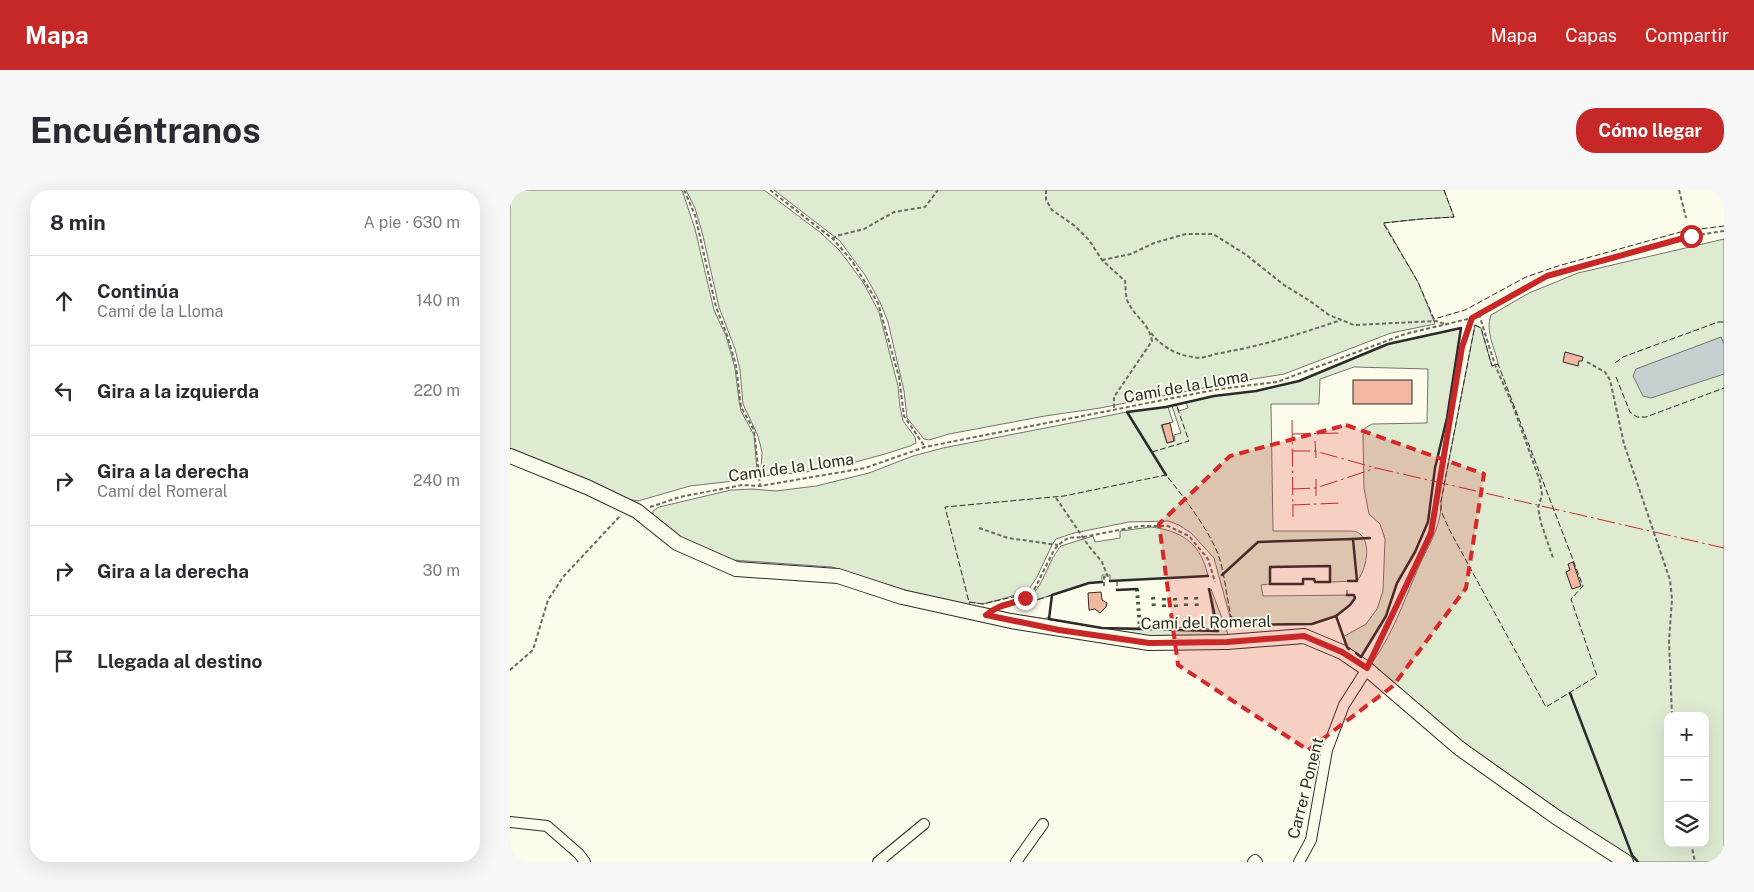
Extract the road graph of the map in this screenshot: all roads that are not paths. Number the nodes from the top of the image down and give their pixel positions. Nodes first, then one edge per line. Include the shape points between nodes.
1 (510, 456) edge
2 (1367, 668) junction
3 (510, 822) edge
4 (924, 824) dead end
5 (1043, 824) dead end
6 (585, 862) edge
7 (878, 862) edge
8 (1016, 862) edge
9 (1253, 862) edge
10 (1257, 862) edge
11 (1299, 862) edge
12 (1626, 862) edge

1 - 2 street, Camí del Romeral via 637,511 677,543 736,569 838,576 902,597 1059,630 1149,643 1227,642 1304,636 1342,652
2 - 11 street, Carrer Ponent via 1344,705 1327,750 1311,840
2 - 12 street, Camí del Romeral via 1459,748
3 - 6 street via 547,826
4 - 7 street
5 - 8 street
9 - 10 street

